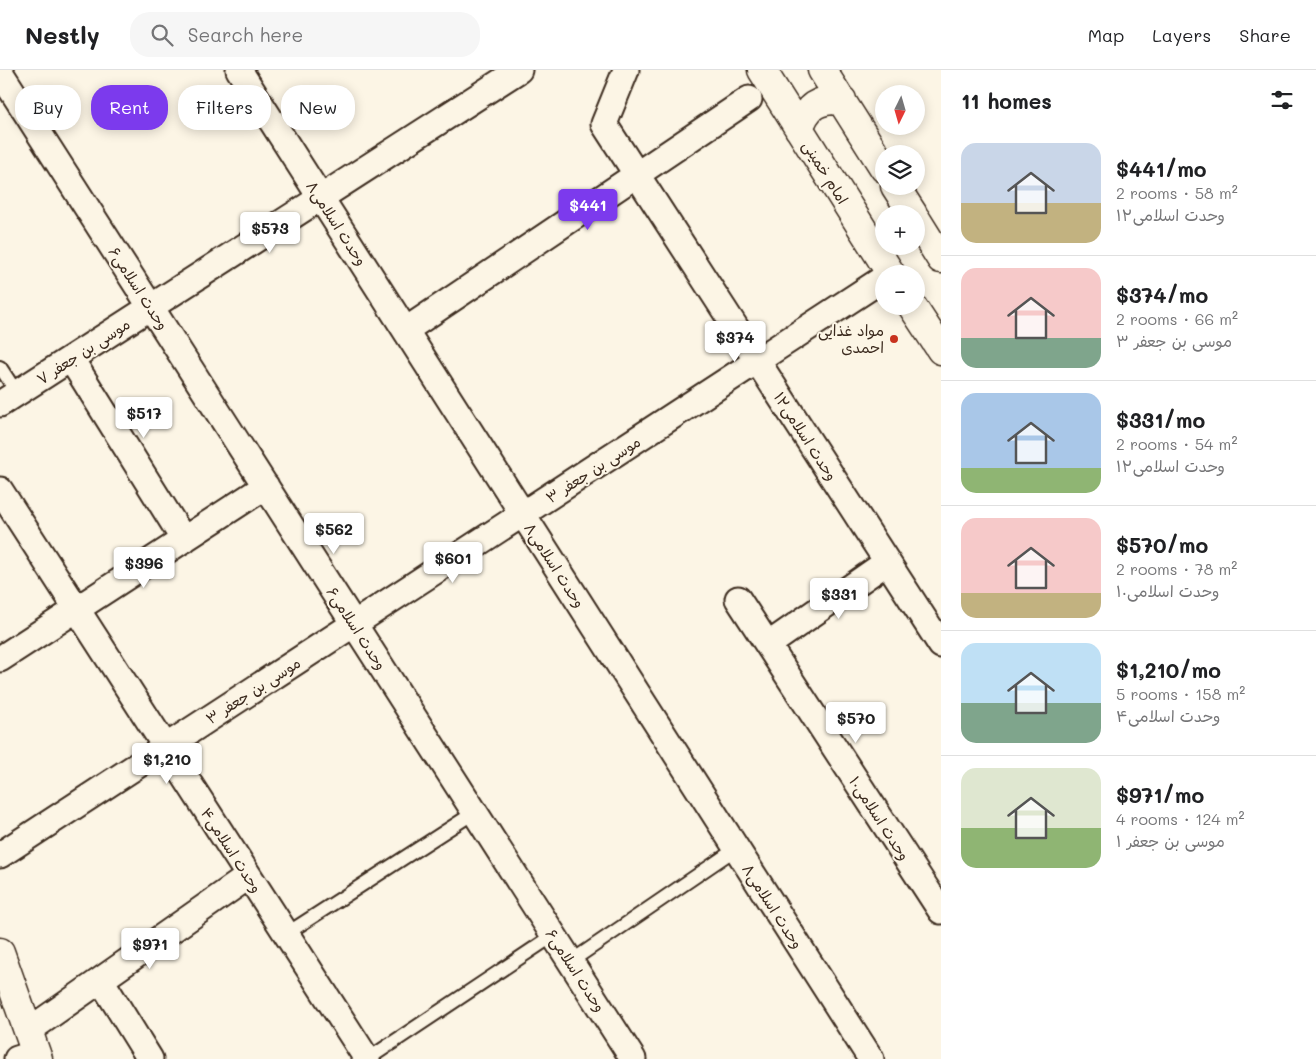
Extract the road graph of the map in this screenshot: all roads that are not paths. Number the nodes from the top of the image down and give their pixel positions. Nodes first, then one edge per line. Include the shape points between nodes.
1 (238, 70) edge
2 (518, 70) edge
3 (626, 70) edge
4 (762, 70) edge
5 (822, 70) edge
6 (0, 72) edge
7 (749, 99) dead end
8 (842, 100) junction
9 (799, 129) junction
10 (875, 153) edge
11 (637, 175) junction
12 (321, 198) junction
13 (925, 233) edge
14 (941, 259) edge
15 (885, 265) edge
16 (875, 284) edge
17 (151, 308) junction
18 (918, 315) edge
19 (406, 330) junction
20 (941, 350) edge
21 (70, 359) junction
22 (758, 361) junction
23 (0, 367) edge
24 (9, 399) edge
25 (266, 486) junction
26 (0, 490) edge
27 (523, 514) junction
28 (184, 540) junction
29 (887, 562) junction
30 (738, 598) dead end
31 (77, 609) junction
32 (355, 624) junction
33 (768, 645) junction
34 (941, 645) edge
35 (0, 659) edge
36 (165, 746) junction
37 (475, 812) junction
38 (736, 848) junction
39 (0, 855) edge
40 (249, 876) junction
41 (941, 911) edge
42 (286, 934) junction
43 (554, 936) junction
44 (0, 952) edge
45 (570, 962) junction
46 (101, 980) junction
47 (30, 1050) edge
48 (150, 1059) edge
49 (368, 1059) edge
50 (632, 1059) edge
51 (872, 1059) edge

1 - 12 street, وحدت اسلامی۸
2 - 12 street, موسی بن جعفر ۷
3 - 11 street, وحدت اسلامی۱۲ via 604,124
4 - 9 main road, امام خمینی
5 - 8 main road
6 - 17 street, وحدت اسلامی۶
7 - 11 street
8 - 9 main road via 827,100 814,105 804,116
8 - 10 main road
9 - 15 main road, امام خمینی
11 - 19 street
11 - 22 street, وحدت اسلامی۱۲
12 - 17 street, موسی بن جعفر ۷
12 - 19 street, وحدت اسلامی۸
13 - 14 main road
16 - 22 street, موسی بن جعفر ۳
17 - 21 street, موسی بن جعفر ۷
17 - 25 street, وحدت اسلامی۶
18 - 20 main road
19 - 27 street, وحدت اسلامی۸
21 - 24 street, موسی بن جعفر ۷
21 - 28 street
22 - 27 street, موسی بن جعفر ۳
22 - 29 street, وحدت اسلامی۱۲
23 - 24 lane
25 - 28 street
25 - 32 street, وحدت اسلامی۶
26 - 31 street, وحدت اسلامی۴
27 - 32 street, موسی بن جعفر ۳
27 - 38 street, وحدت اسلامی۸
28 - 31 street
29 - 33 street
29 - 34 street, وحدت اسلامی۱۲
30 - 33 street, وحدت اسلامی۱۰
31 - 35 street
31 - 36 street, وحدت اسلامی۴
32 - 36 street, موسی بن جعفر ۳
32 - 37 street, وحدت اسلامی۶
33 - 41 street, وحدت اسلامی۱۰
36 - 39 street, موسی بن جعفر ۳
36 - 40 street, وحدت اسلامی۴
37 - 42 lane
37 - 43 street, وحدت اسلامی۶
38 - 45 lane
38 - 51 street, وحدت اسلامی۸
40 - 42 street, وحدت اسلامی۴
40 - 46 street
42 - 49 street, وحدت اسلامی۴
43 - 45 street, وحدت اسلامی۶
43 - 49 lane
44 - 47 main road
45 - 50 street, وحدت اسلامی۶
46 - 47 street
46 - 48 street

